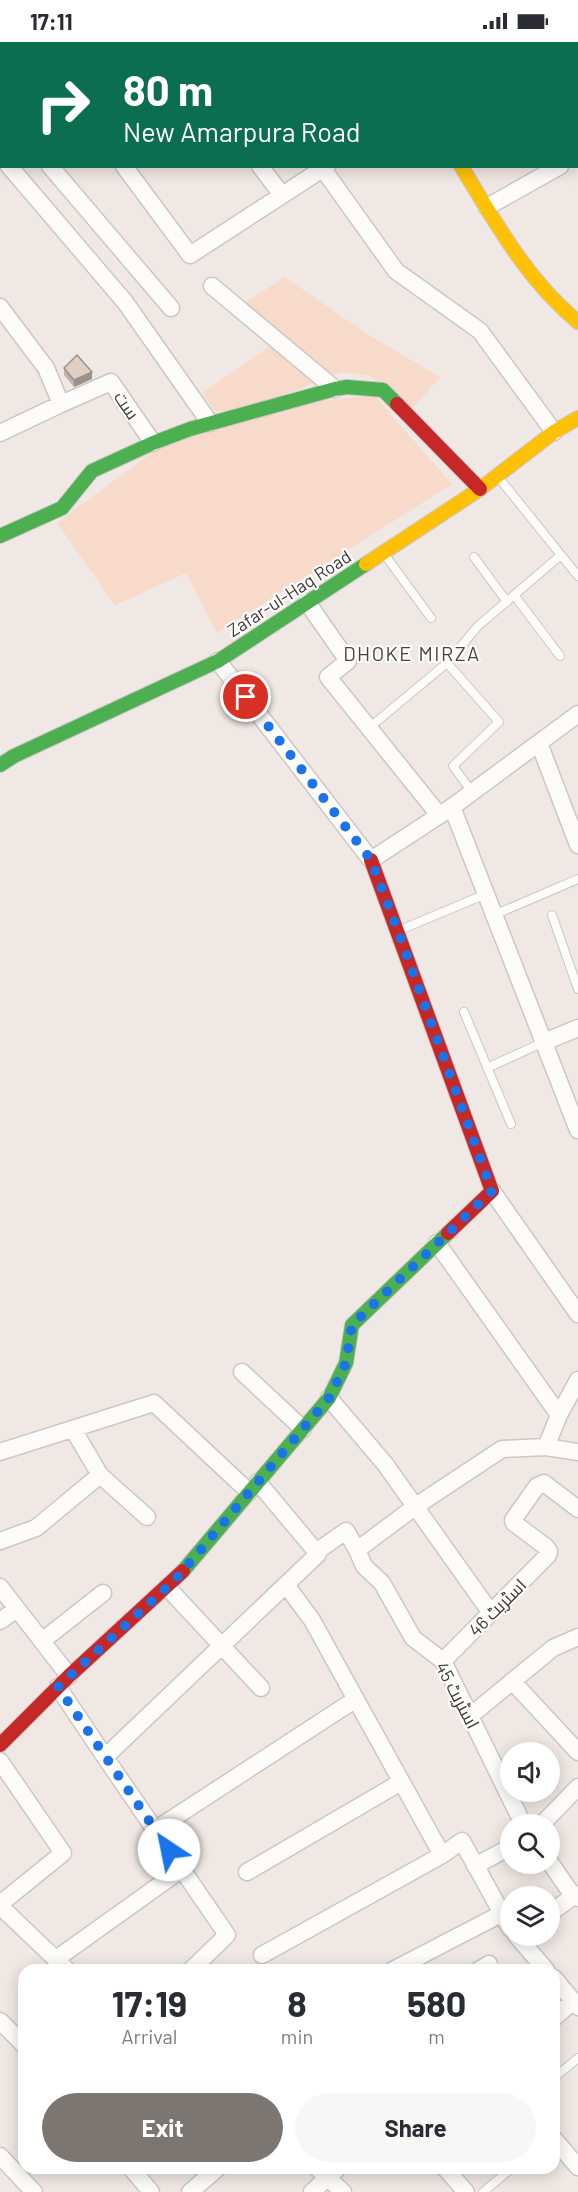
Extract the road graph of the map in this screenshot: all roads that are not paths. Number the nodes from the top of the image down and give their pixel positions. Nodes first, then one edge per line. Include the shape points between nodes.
1 (11, 168) edge
2 (52, 168) edge
3 (125, 168) edge
4 (262, 168) edge
5 (325, 168) edge
6 (462, 168) edge
7 (556, 168) edge
8 (282, 195) junction
9 (487, 207) junction
10 (212, 286) dead end
11 (0, 307) edge
12 (171, 308) dead end
13 (578, 322) edge
14 (335, 389) junction
15 (61, 404) junction
16 (210, 423) junction
17 (575, 426) edge
18 (554, 432) junction
19 (0, 434) edge
20 (153, 443) junction
21 (497, 476) junction
22 (480, 489) junction
23 (0, 536) edge
24 (383, 553) junction
25 (561, 555) junction
26 (474, 557) dead end
27 (578, 576) edge
28 (514, 595) junction
29 (307, 602) junction
30 (507, 602) junction
31 (431, 618) dead end
32 (560, 656) dead end
33 (218, 661) junction
34 (447, 663) junction
35 (578, 714) edge
36 (369, 728) junction
37 (539, 743) junction
38 (0, 765) edge
39 (472, 792) junction
40 (445, 811) junction
41 (578, 845) edge
42 (371, 860) junction
43 (578, 879) edge
44 (486, 894) junction
45 (494, 915) junction
46 (552, 915) dead end
47 (398, 931) junction
48 (578, 989) edge
49 (464, 1012) dead end
50 (578, 1028) edge
51 (544, 1042) junction
52 (487, 1068) junction
53 (511, 1124) dead end
54 (578, 1130) edge
55 (492, 1191) junction
56 (437, 1243) junction
57 (578, 1314) edge
58 (242, 1372) dead end
59 (578, 1380) edge
60 (329, 1398) junction
61 (559, 1415) junction
62 (73, 1429) junction
63 (303, 1429) junction
64 (546, 1447) junction
65 (0, 1452) edge
66 (578, 1452) edge
67 (100, 1474) junction
68 (254, 1487) junction
69 (416, 1506) junction
70 (578, 1509) edge
71 (147, 1516) dead end
72 (0, 1540) edge
73 (357, 1550) junction
74 (316, 1552) junction
75 (286, 1585) junction
76 (0, 1587) edge
77 (167, 1587) junction
78 (103, 1593) dead end
79 (17, 1608) junction
80 (491, 1614) junction
81 (0, 1621) edge
82 (578, 1637) edge
83 (42, 1641) junction
84 (222, 1647) junction
85 (443, 1661) junction
86 (512, 1681) junction
87 (64, 1682) junction
88 (261, 1688) dead end
89 (356, 1699) junction
90 (470, 1716) junction
91 (0, 1745) edge
92 (578, 1752) edge
93 (105, 1757) junction
94 (0, 1761) edge
95 (401, 1782) junction
96 (578, 1787) edge
97 (518, 1814) edge
98 (552, 1814) edge
99 (155, 1830) junction
100 (500, 1852) edge
101 (442, 1855) junction
102 (475, 1866) junction
103 (183, 1869) junction
104 (247, 1872) dead end
105 (559, 1874) edge
106 (577, 1896) edge
107 (0, 1905) edge
108 (560, 1907) edge
109 (500, 1908) edge
110 (500, 1934) edge
111 (526, 1946) edge
112 (262, 1955) dead end
113 (61, 1964) edge
114 (197, 1964) edge
115 (411, 1964) edge
116 (541, 1964) edge
117 (560, 1985) edge
118 (576, 2004) edge
119 (560, 2014) edge
120 (0, 2021) edge
121 (18, 2039) edge
122 (578, 2058) edge
123 (560, 2073) edge
124 (560, 2146) edge
125 (0, 2156) edge
126 (578, 2167) edge
127 (136, 2174) edge
128 (211, 2174) edge
129 (326, 2174) edge
130 (330, 2174) edge
131 (450, 2174) edge
132 (505, 2174) edge
133 (34, 2192) edge
134 (151, 2192) edge
135 (190, 2192) edge
136 (312, 2192) edge
137 (343, 2192) edge
138 (466, 2192) edge
139 (483, 2192) edge

1 - 16 street via 125,302
2 - 12 street
3 - 8 street via 190,255
4 - 8 street
5 - 8 street
5 - 18 street via 396,271 480,331
6 - 9 street
7 - 9 street
9 - 13 street via 519,260 560,309
10 - 14 street
11 - 15 street via 46,368
14 - 16 street
14 - 22 street via 383,390
15 - 19 street, ست
15 - 20 street, ست via 111,382
16 - 20 street
17 - 18 street, Zafar-ul-Haq Road
18 - 21 street, Zafar-ul-Haq Road
20 - 23 street via 92,471 62,508
21 - 22 street, Zafar-ul-Haq Road
21 - 25 lane
22 - 24 street, Zafar-ul-Haq Road
24 - 29 street, Zafar-ul-Haq Road
24 - 31 lane
25 - 27 lane
25 - 28 lane
26 - 30 lane
28 - 30 lane
28 - 32 lane
29 - 33 street, Zafar-ul-Haq Road
29 - 36 street via 348,661 328,677
30 - 34 lane via 478,626
33 - 38 street, Zafar-ul-Haq Road
33 - 42 street
34 - 36 lane
34 - 39 lane via 499,722 453,766
35 - 37 street
36 - 40 street
37 - 39 street
37 - 41 street
39 - 40 street
40 - 42 street
40 - 44 street
42 - 47 street
43 - 45 lane
44 - 45 street
44 - 47 lane
45 - 51 street
46 - 48 lane
47 - 55 street
49 - 52 lane
50 - 51 street
51 - 52 lane
51 - 54 street
52 - 53 lane
55 - 56 street
55 - 57 street
56 - 60 street via 352,1325 346,1363
56 - 61 street
58 - 63 street
59 - 61 street
60 - 63 street
60 - 69 street
61 - 64 street
62 - 65 street
62 - 67 street
62 - 68 street via 154,1403
63 - 68 street
64 - 66 street
64 - 69 street via 502,1449
67 - 71 street
67 - 72 street via 36,1528
68 - 74 street
68 - 77 street
69 - 73 street
69 - 80 street
70 - 80 street, اسٹریٹ 46 via 540,1483 514,1517 514,1523 549,1551 548,1555
73 - 74 street, اسٹریٹ 45 via 346,1531
73 - 85 street, اسٹریٹ 45 via 364,1566 382,1583 413,1638
74 - 75 street
75 - 84 street
75 - 89 street via 312,1620
76 - 79 street
77 - 84 street
77 - 87 street
78 - 83 street
79 - 81 street
79 - 83 street
80 - 85 street, اسٹریٹ 46
82 - 86 street via 554,1648
83 - 87 street
84 - 88 street
84 - 93 street
85 - 90 street, اسٹریٹ 45
86 - 90 street
86 - 92 street
87 - 91 street
87 - 93 street
89 - 95 street
89 - 99 street
90 - 97 street, اسٹریٹ 45
93 - 99 street
94 - 107 street via 63,1853
95 - 101 street
95 - 104 street
96 - 98 street
99 - 103 street
100 - 102 street
101 - 102 street via 462,1841
101 - 112 street
102 - 109 street
103 - 113 street
103 - 114 street via 227,1935
105 - 106 street
106 - 108 street
107 - 113 street
110 - 115 street
111 - 116 street
117 - 118 street
118 - 119 street
120 - 121 street
122 - 123 lane
124 - 126 street
125 - 133 street
127 - 134 street
128 - 135 street
129 - 136 street
130 - 137 street
131 - 138 street
132 - 139 lane

